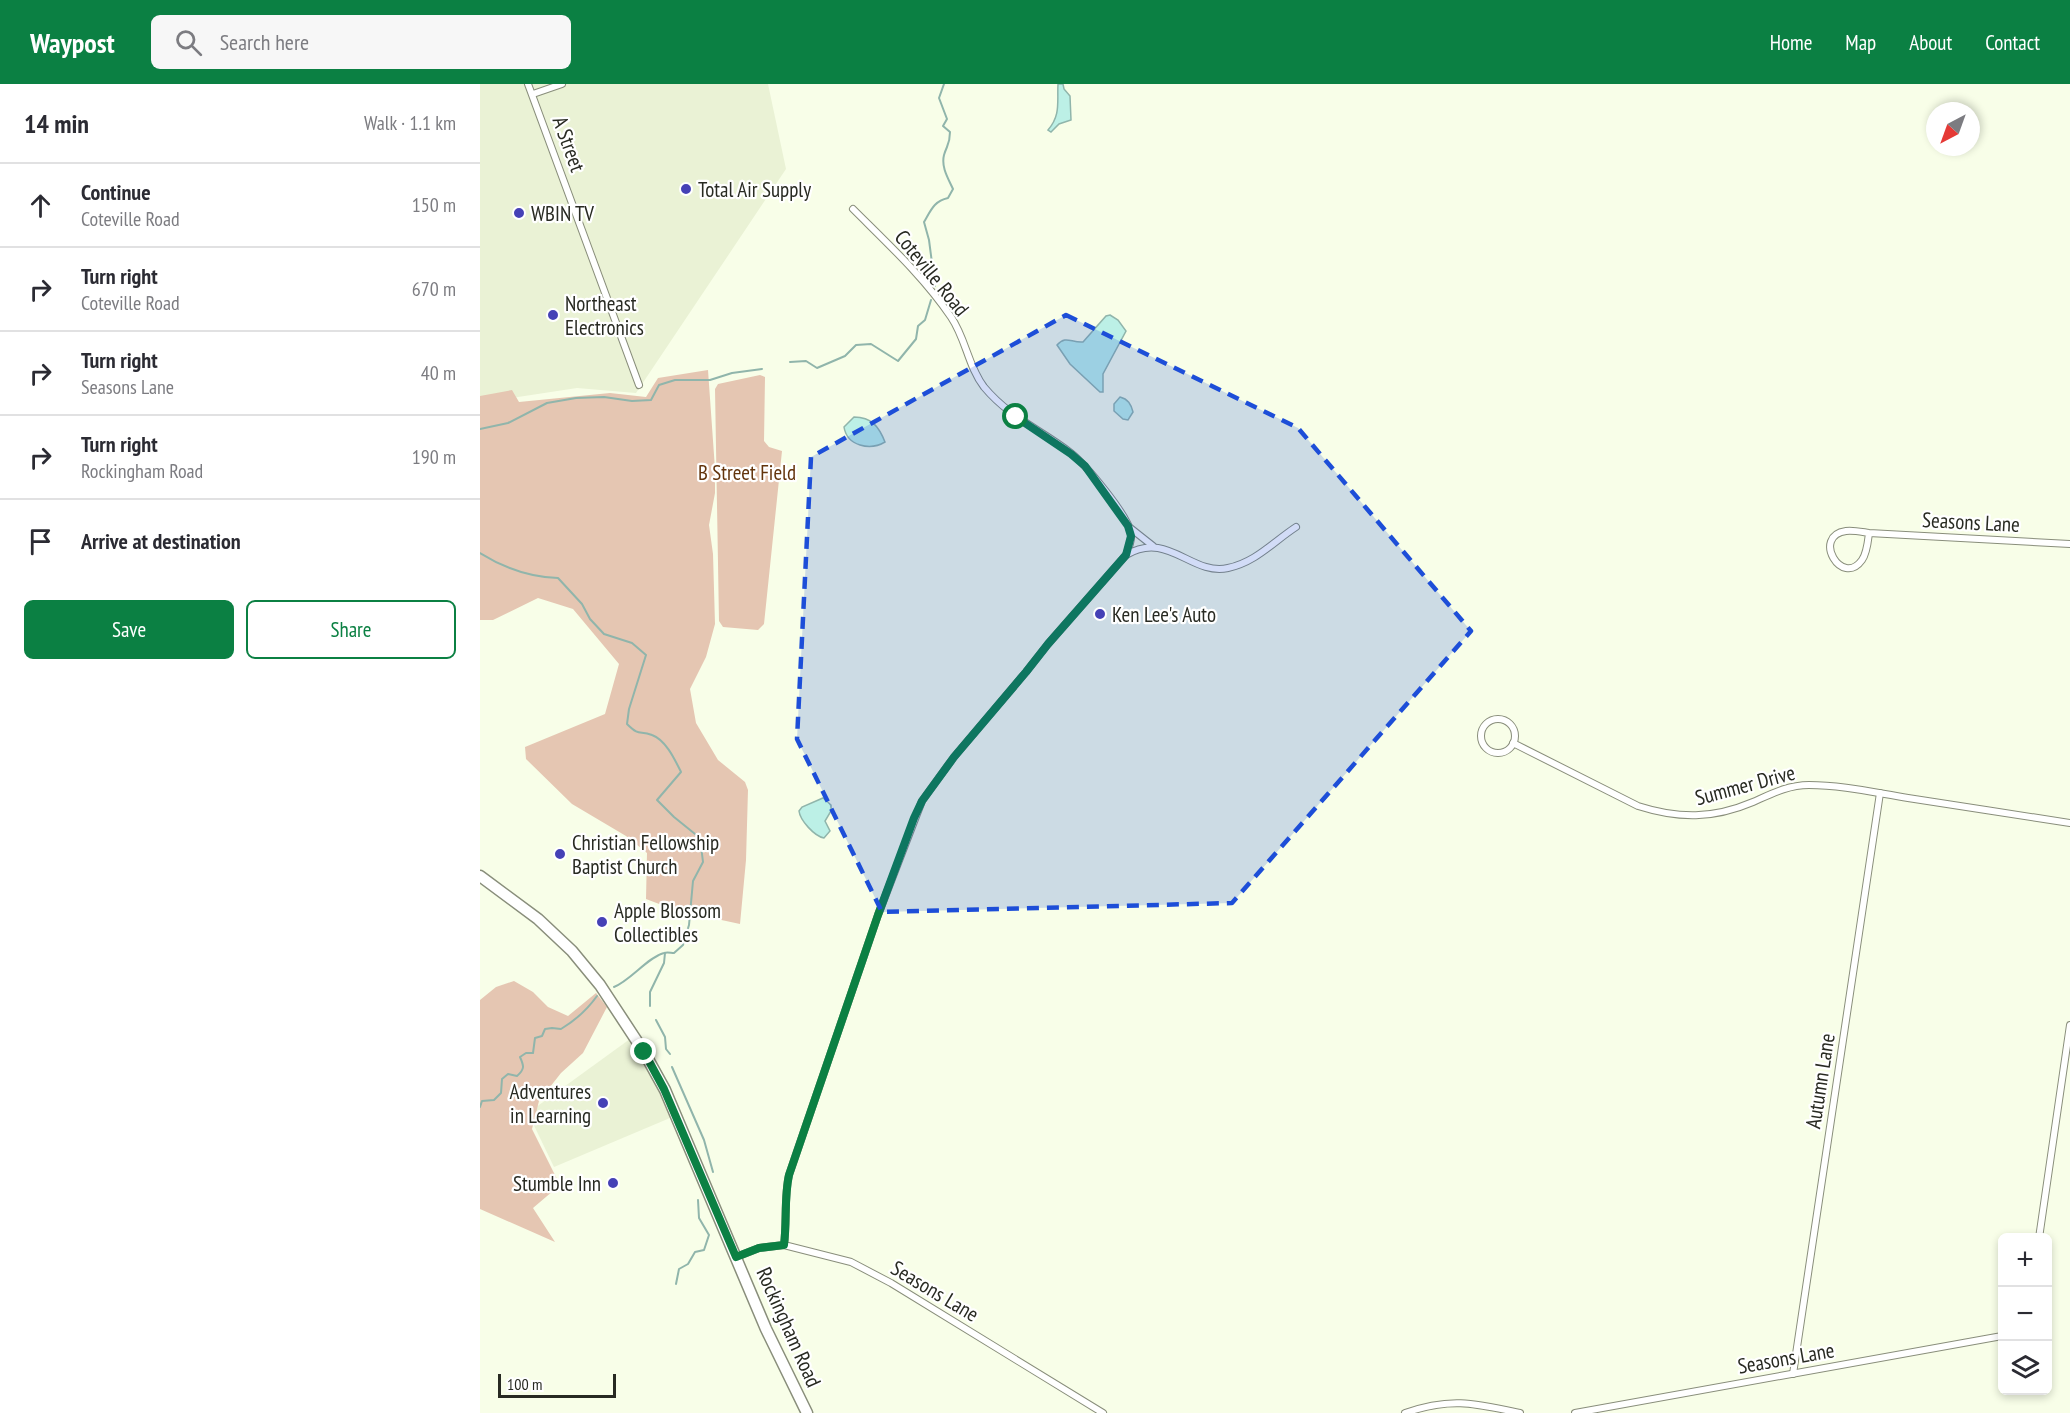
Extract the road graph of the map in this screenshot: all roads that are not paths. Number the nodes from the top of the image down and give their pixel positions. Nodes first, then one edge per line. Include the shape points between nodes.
1 (528, 84) edge
2 (562, 84) edge
3 (533, 93) junction
4 (853, 209) dead end
5 (639, 385) dead end
6 (1128, 526) junction
7 (1296, 527) dead end
8 (1869, 533) junction
9 (2070, 544) edge
10 (1153, 546) junction
11 (1126, 555) junction
12 (1514, 744) junction
13 (1880, 793) junction
14 (2070, 823) edge
15 (480, 876) edge
16 (2070, 1025) edge
17 (2040, 1233) edge
18 (784, 1245) junction
19 (736, 1257) junction
20 (1998, 1337) edge
21 (1793, 1374) junction
22 (807, 1413) edge
23 (1103, 1413) edge
24 (1405, 1413) edge
25 (1520, 1413) edge
26 (1576, 1413) edge

1 - 3 street, A Street
2 - 3 street
3 - 5 street, A Street
4 - 6 street, Coteville Road via 942,304 984,386 1009,413 1085,466
6 - 10 street, Coteville Road
6 - 11 street via 1131,536
7 - 10 street, Coteville Road via 1248,562 1226,569 1208,568
8 - 8 street, Seasons Lane via 1865,555 1858,564 1843,567 1834,560 1830,550 1836,536 1846,531
8 - 9 street, Seasons Lane
10 - 11 street
11 - 18 street via 969,739 922,801 878,915 789,1175
12 - 12 street via 1514,731 1506,721 1493,720 1482,728 1481,741 1490,752 1503,753
12 - 13 street, Summer Drive via 1621,799 1655,812 1683,816 1719,813 1806,785
13 - 14 street, Summer Drive
13 - 21 street, Autumn Lane
15 - 19 main road, Rockingham Road via 554,932 600,985 664,1089
16 - 17 street
18 - 19 street, Seasons Lane via 759,1248
18 - 23 street, Seasons Lane via 833,1256 867,1269
19 - 22 main road, Rockingham Road
20 - 21 street, Seasons Lane
21 - 26 street, Seasons Lane
24 - 25 street via 1439,1403 1464,1402

